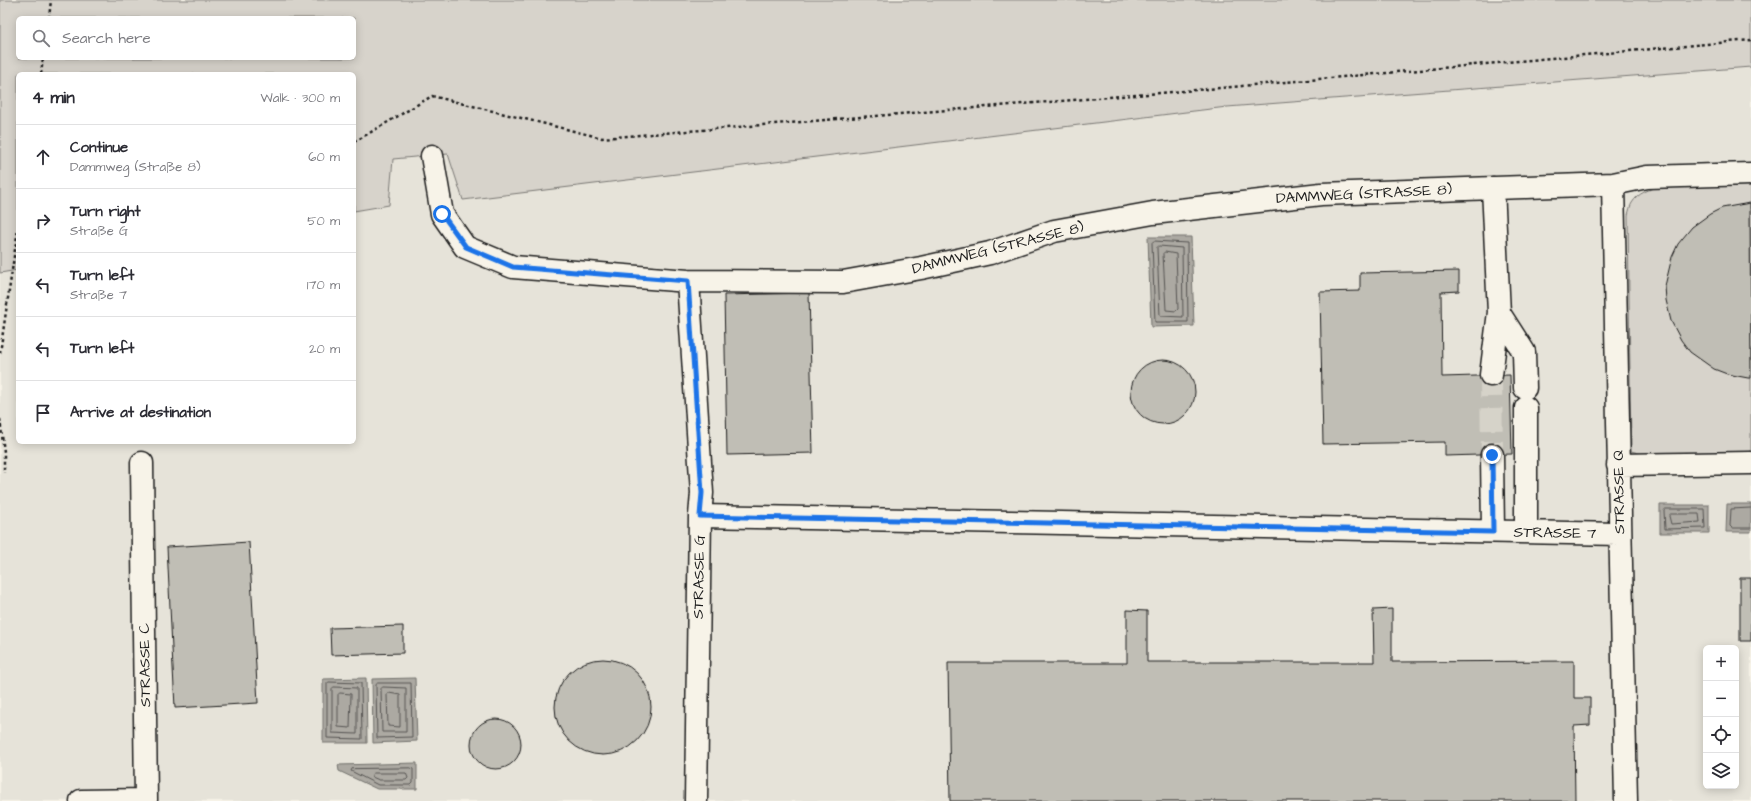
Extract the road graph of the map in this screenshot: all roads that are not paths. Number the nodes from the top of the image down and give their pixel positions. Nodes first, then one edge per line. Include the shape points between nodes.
1 (432, 156) dead end
2 (1751, 174) edge
3 (1613, 184) junction
4 (1493, 188) junction
5 (688, 281) junction
6 (1499, 312) junction
7 (1492, 375) tunnel mouth
8 (1492, 455) tunnel mouth
9 (142, 463) dead end
10 (1751, 463) edge
11 (1618, 465) junction
12 (700, 516) junction
13 (1493, 532) junction
14 (1526, 532) junction
15 (1619, 534) junction
16 (81, 801) edge
17 (696, 801) edge
18 (1626, 801) edge

1 - 5 street, DAMMWEG (STRASSE 8) via 442,214 466,247 513,267
2 - 3 street, DAMMWEG (STRASSE 8) via 1647,177
3 - 4 street, DAMMWEG (STRASSE 8)
3 - 11 street, STRASSE Q
4 - 5 street, DAMMWEG (STRASSE 8) via 1321,194 1154,213 1054,231 990,253 843,282
4 - 6 street
5 - 12 street, STRASSE G via 702,493
6 - 7 street
6 - 14 street via 1524,352
8 - 13 street
9 - 16 street, STRASSE C via 146,800
10 - 11 street
11 - 15 street, STRASSE Q
12 - 13 street, STRASSE 7
12 - 17 street, STRASSE G
13 - 14 street, STRASSE 7
14 - 15 street, STRASSE 7
15 - 18 street, STRASSE Q

